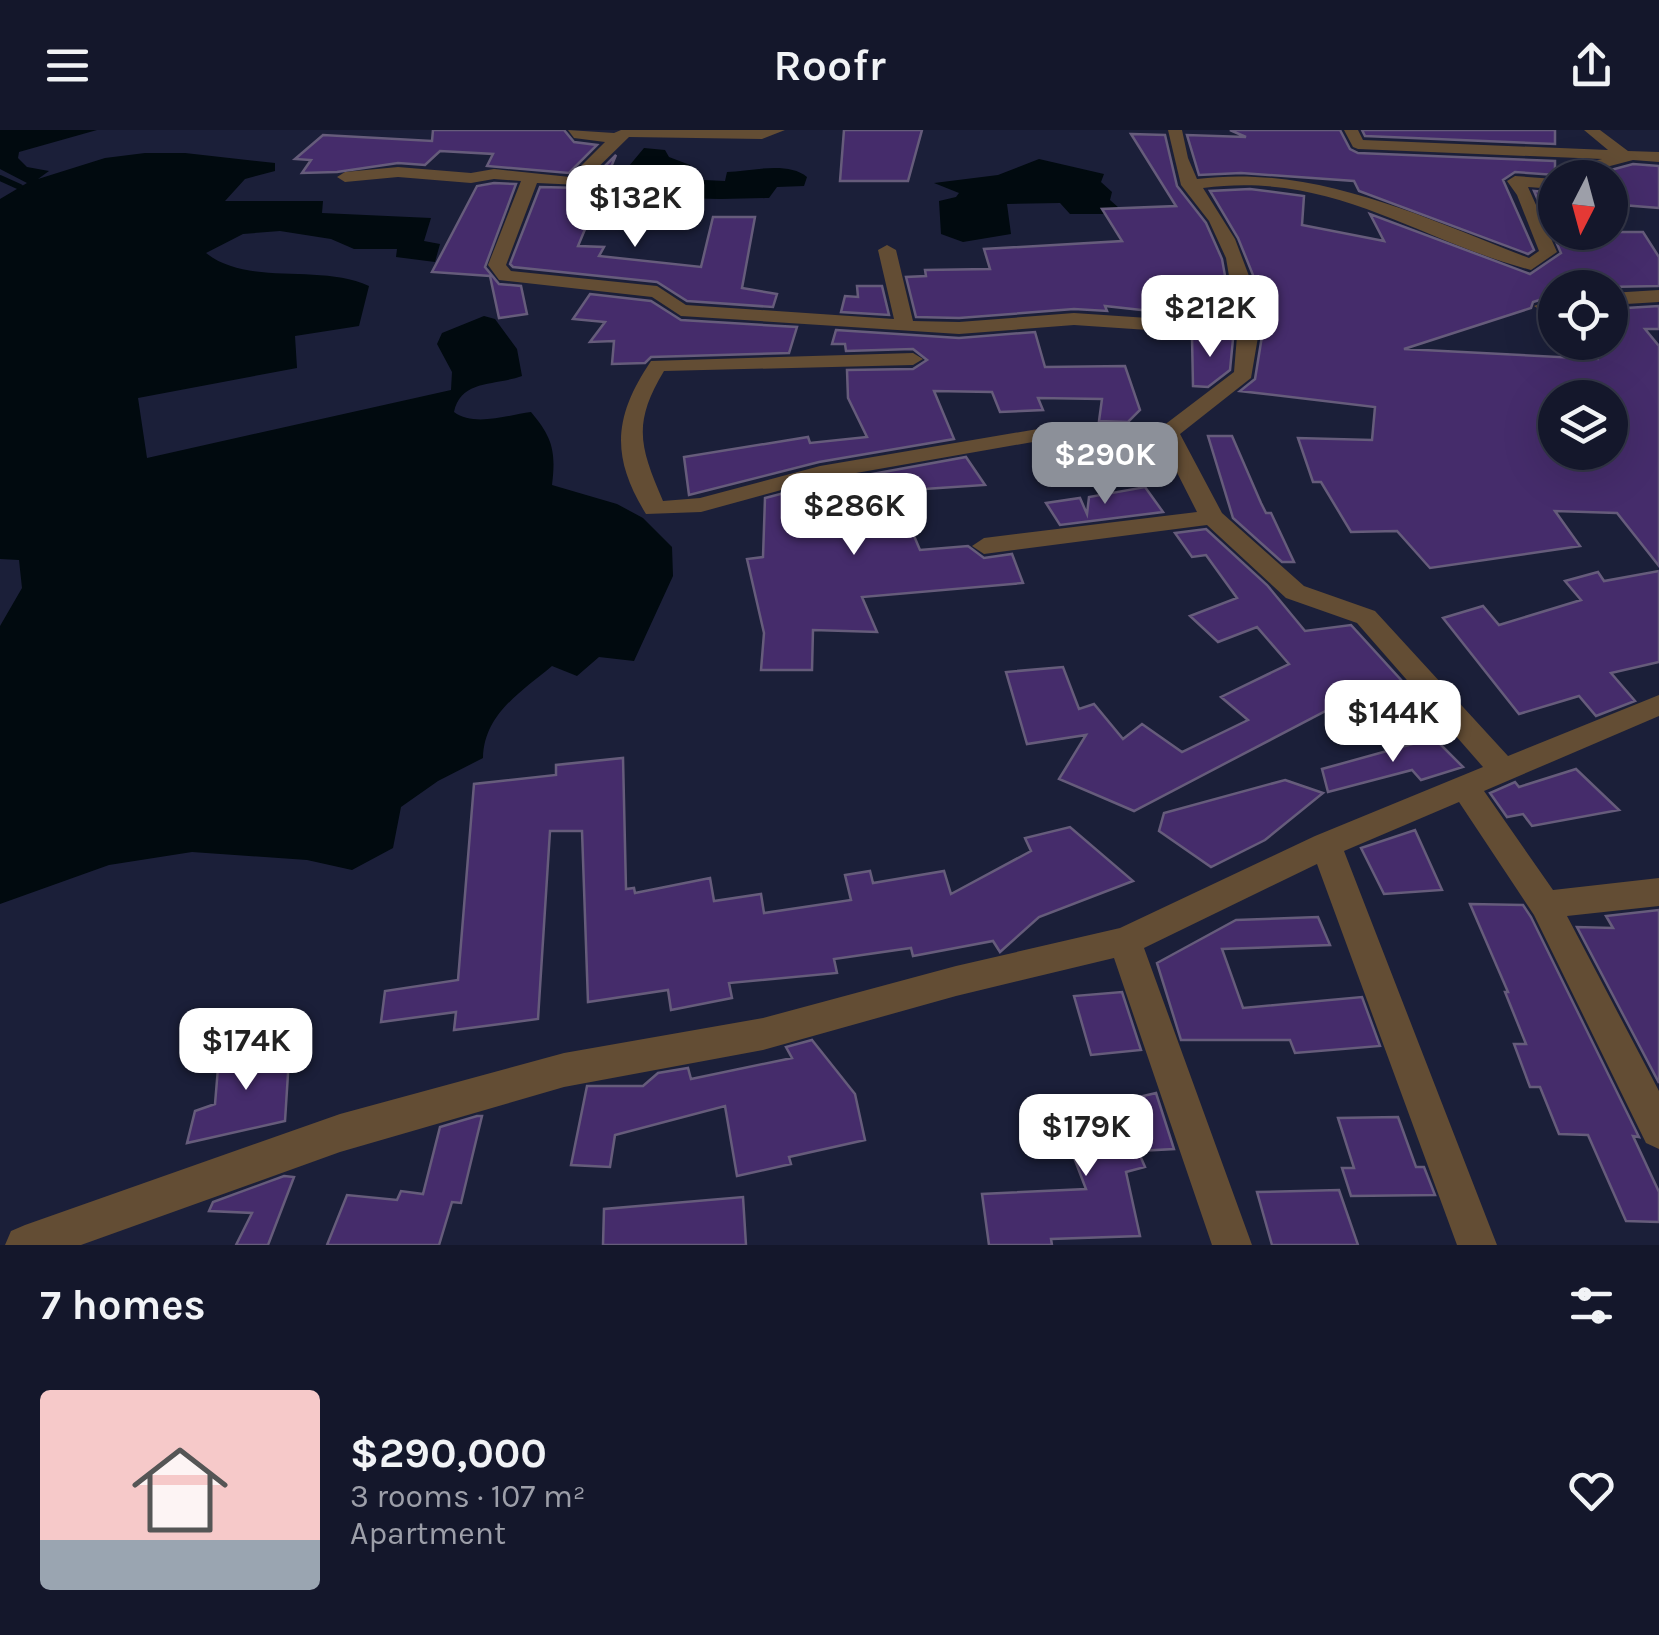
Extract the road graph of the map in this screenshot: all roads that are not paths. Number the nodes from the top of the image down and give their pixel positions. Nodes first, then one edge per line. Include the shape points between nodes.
1 (575, 130) edge
2 (778, 130) edge
3 (1174, 130) edge
4 (1350, 130) edge
5 (1590, 130) edge
6 (617, 138) junction
7 (1659, 157) edge
8 (1627, 158) junction
9 (1618, 160) edge
10 (345, 177) dead end
11 (532, 177) junction
12 (1538, 183) edge
13 (1190, 185) junction
14 (1538, 227) edge
15 (888, 250) dead end
16 (1547, 250) edge
17 (1659, 296) edge
18 (1628, 297) edge
19 (904, 326) junction
20 (1249, 331) junction
21 (913, 360) dead end
22 (1168, 433) junction
23 (1212, 517) junction
24 (984, 546) dead end
25 (1659, 705) edge
26 (1505, 772) junction
27 (1464, 785) junction
28 (1326, 845) junction
29 (1659, 892) edge
30 (1546, 905) junction
31 (1124, 941) junction
32 (1659, 1130) edge
33 (24, 1245) edge
34 (1232, 1245) edge
35 (1476, 1245) edge

1 - 6 street
2 - 6 street via 626,132
3 - 13 street
4 - 8 street via 1358,144
5 - 8 street
6 - 11 street via 574,182
7 - 8 street
8 - 9 street
10 - 11 street
11 - 19 street via 501,248 498,265 505,276 658,292 681,310
12 - 14 street via 1515,181
13 - 16 street via 1268,182 1339,193 1531,265
13 - 20 street via 1228,242
15 - 19 street
17 - 18 street
19 - 20 street via 1074,319
20 - 22 street via 1244,374
21 - 22 street via 658,365 636,398 627,439 654,510 1067,430
22 - 23 street
23 - 24 street
23 - 26 street via 1294,592 1366,617
25 - 26 street
26 - 27 street
27 - 28 street
27 - 30 street
28 - 31 street
28 - 35 street
29 - 30 street
30 - 32 street
31 - 33 street via 763,1034 564,1070 340,1133
31 - 34 street

